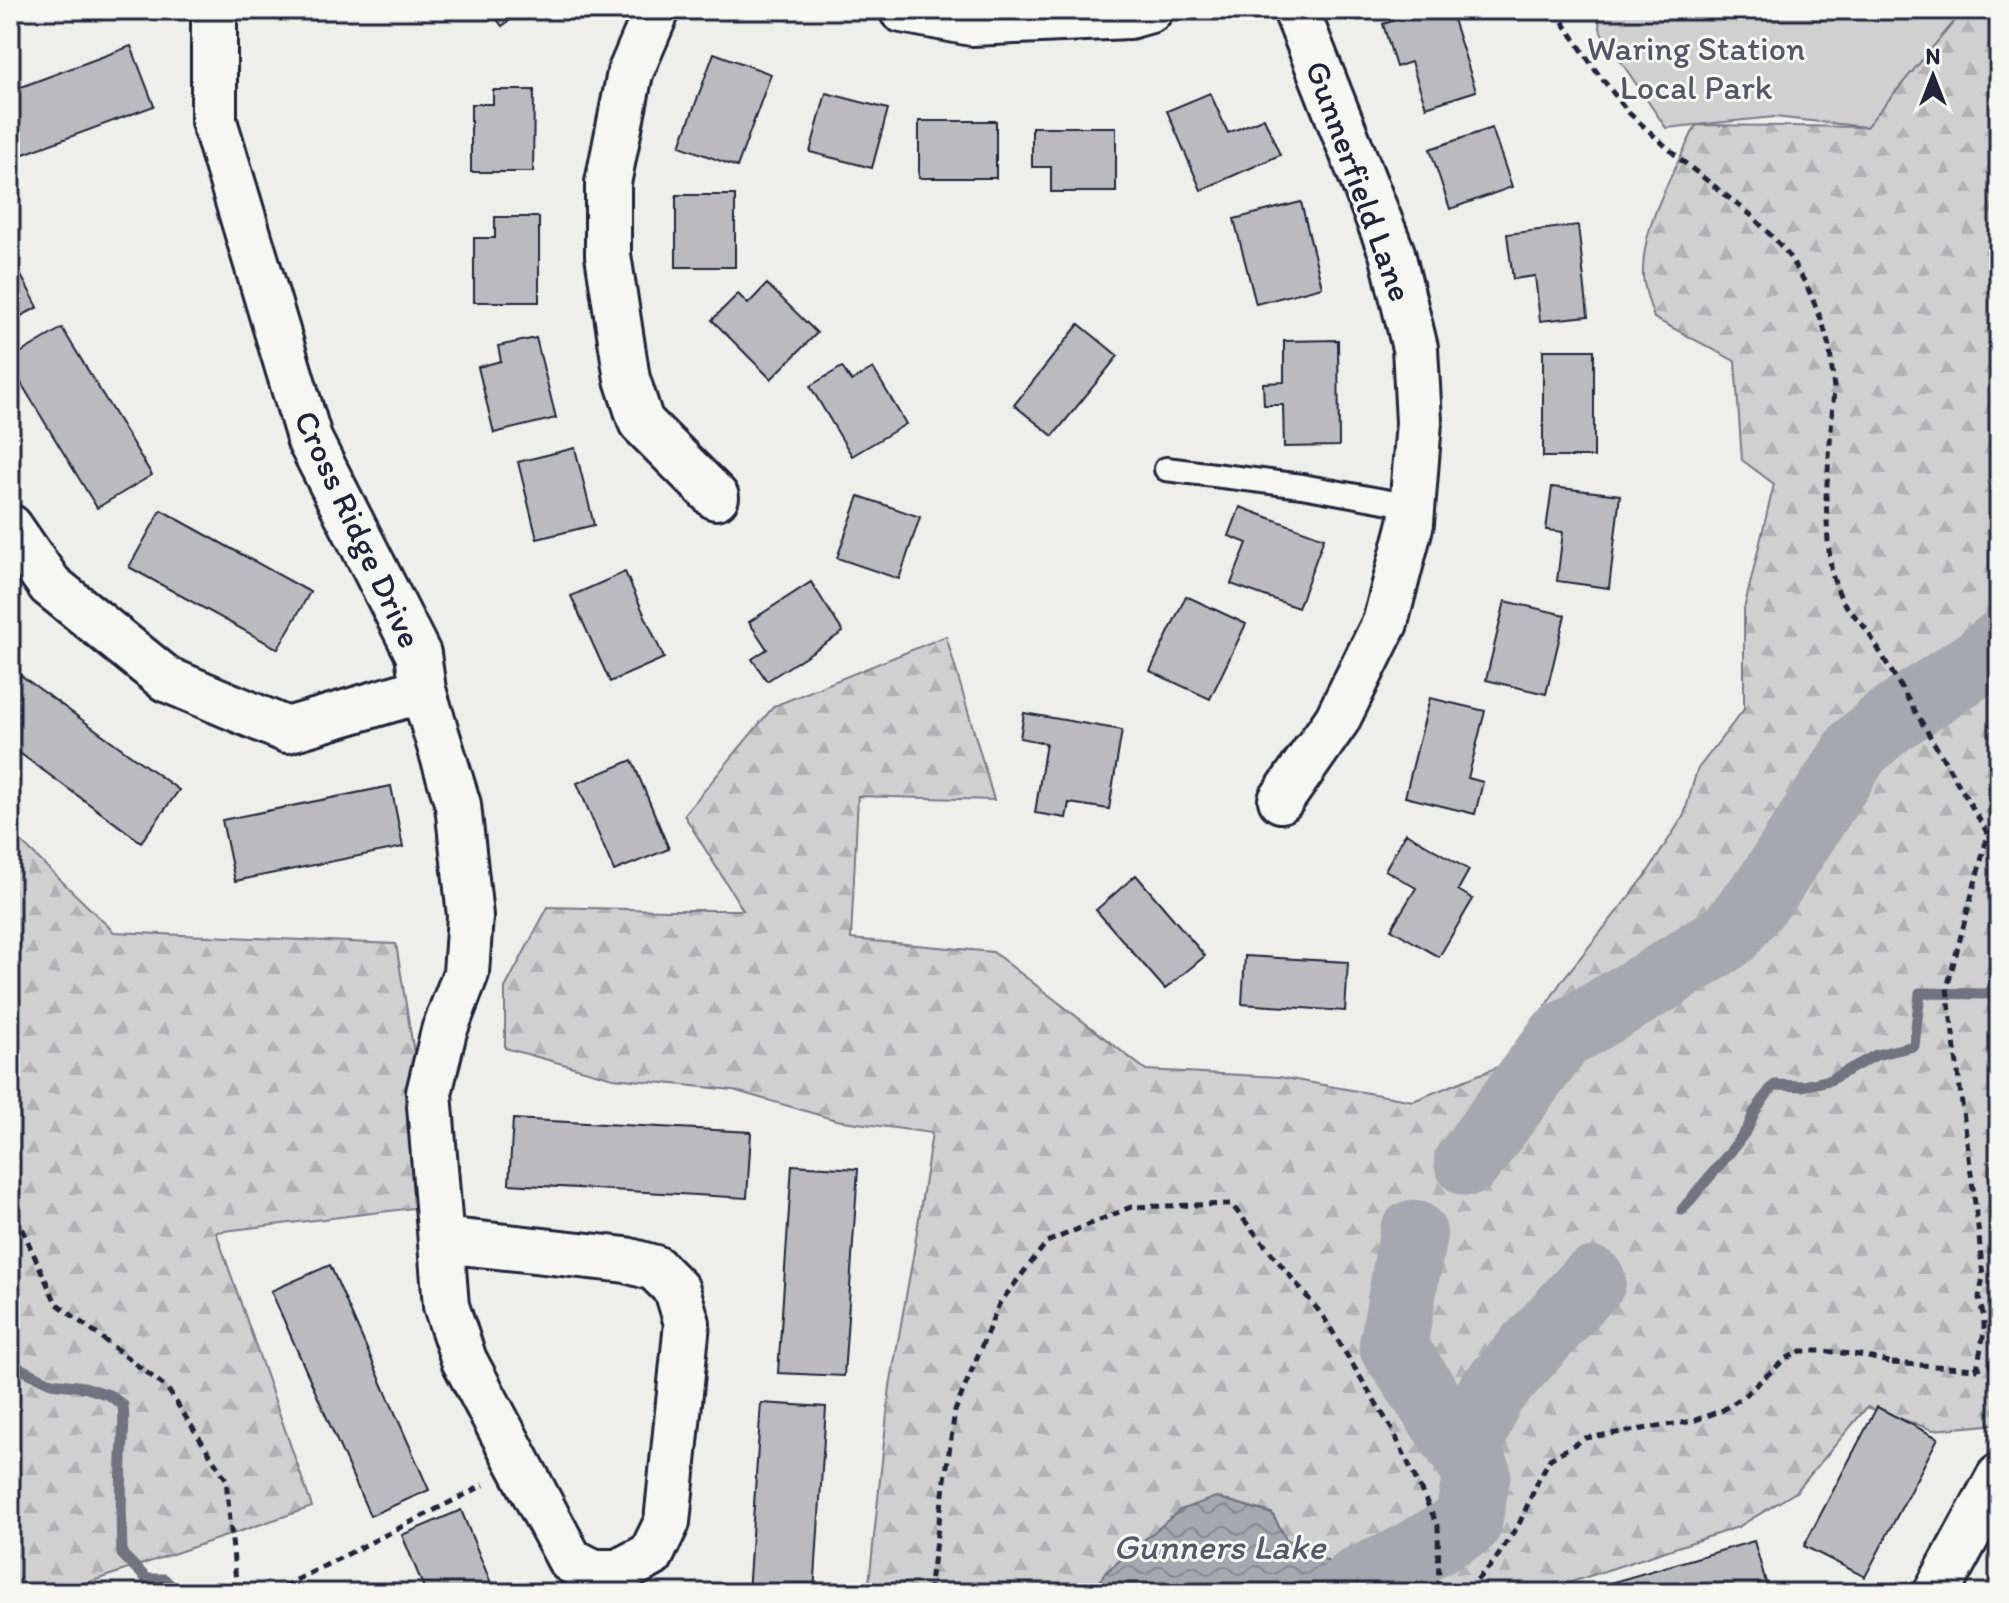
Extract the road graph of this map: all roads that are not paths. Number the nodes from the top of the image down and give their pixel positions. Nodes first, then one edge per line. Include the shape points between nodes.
1 (214, 10) edge
2 (657, 10) edge
3 (902, 10) edge
4 (1150, 10) edge
5 (1296, 10) edge
6 (1166, 469) dead end
7 (716, 497) dead end
8 (1412, 506) junction
9 (10, 527) edge
10 (423, 690) junction
11 (1281, 800) dead end
12 (442, 1240) junction
13 (1999, 1477) edge
14 (1936, 1593) edge

1 - 10 street, Cross Ridge Drive via 214,121 310,441 418,654
2 - 7 street via 630,73 608,183 608,255 627,379 641,422
3 - 4 street via 972,23 1129,16
5 - 8 street, Gunnerfield Lane via 1392,253 1415,348 1419,422
6 - 8 lane
8 - 11 street, Gunnerfield Lane via 1385,623 1337,720
9 - 10 street via 50,585 166,679 287,730
10 - 12 street, Cross Ridge Drive via 458,805 470,916 466,973 429,1093
12 - 12 street, Cross Ridge Drive via 446,1306 464,1360 570,1560 594,1572 618,1572 651,1555 667,1522 687,1323 677,1290 655,1268 626,1260
13 - 14 street

